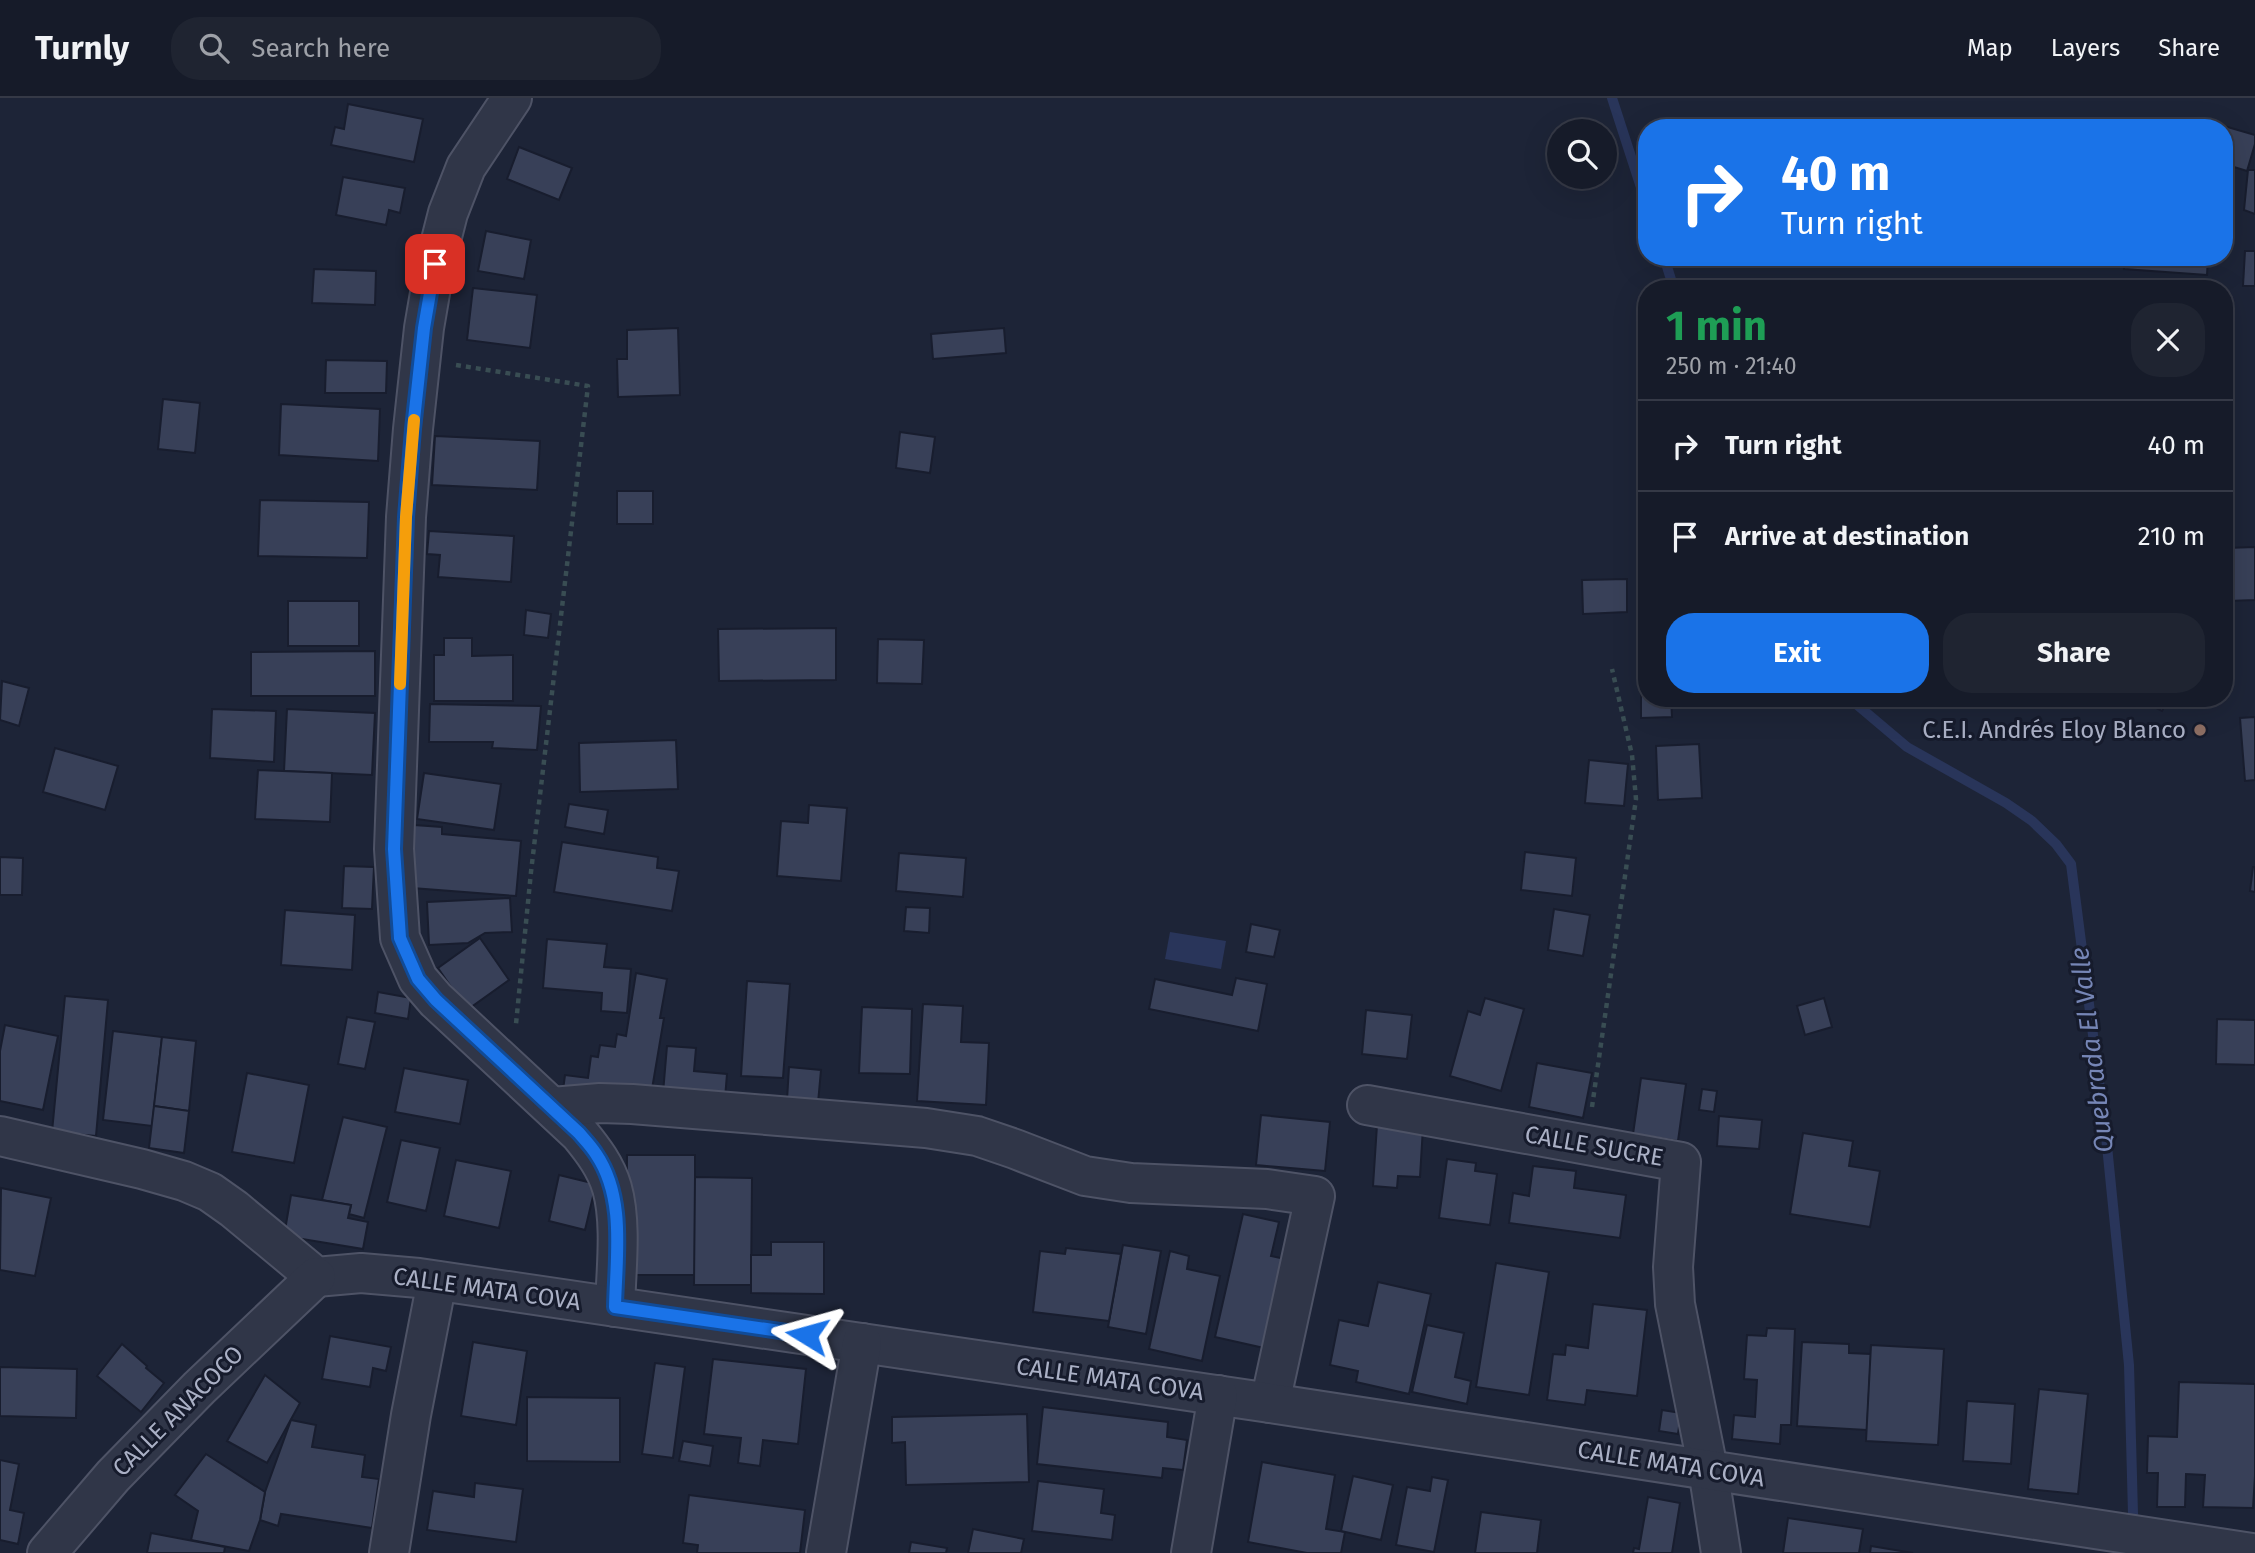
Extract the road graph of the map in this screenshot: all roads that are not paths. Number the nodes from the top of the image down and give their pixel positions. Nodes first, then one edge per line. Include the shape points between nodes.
1 (512, 98) edge
2 (1367, 1105) dead end
3 (552, 1107) junction
4 (0, 1136) edge
5 (316, 1277) junction
6 (437, 1281) junction
7 (615, 1307) junction
8 (862, 1343) junction
9 (1218, 1395) junction
10 (1270, 1403) junction
11 (1708, 1469) junction
12 (2170, 1547) edge
13 (47, 1553) edge
14 (389, 1553) edge
15 (826, 1553) edge
16 (1191, 1553) edge
17 (1721, 1553) edge
18 (2252, 1553) edge

1 - 3 street via 467,167 448,213 435,264 406,517 394,849 400,938 418,979
2 - 11 street, CALLE SUCRE via 1681,1163 1673,1267 1675,1304
3 - 7 street via 596,1153 612,1188
3 - 10 street via 600,1102 926,1128 976,1136 1085,1176 1131,1183 1267,1188 1315,1196
4 - 5 street via 142,1169 210,1192
5 - 6 street, CALLE MATA COVA via 361,1273
5 - 13 street, CALLE ANACOCO via 113,1476
6 - 7 street, CALLE MATA COVA
6 - 14 street
7 - 8 street, CALLE MATA COVA
8 - 9 street, CALLE MATA COVA
8 - 15 street
9 - 10 street, CALLE MATA COVA
9 - 16 street
10 - 11 street, CALLE MATA COVA
11 - 12 street, CALLE MATA COVA
11 - 17 street, CALLE SUCRE
12 - 18 street, CALLE MATA COVA

